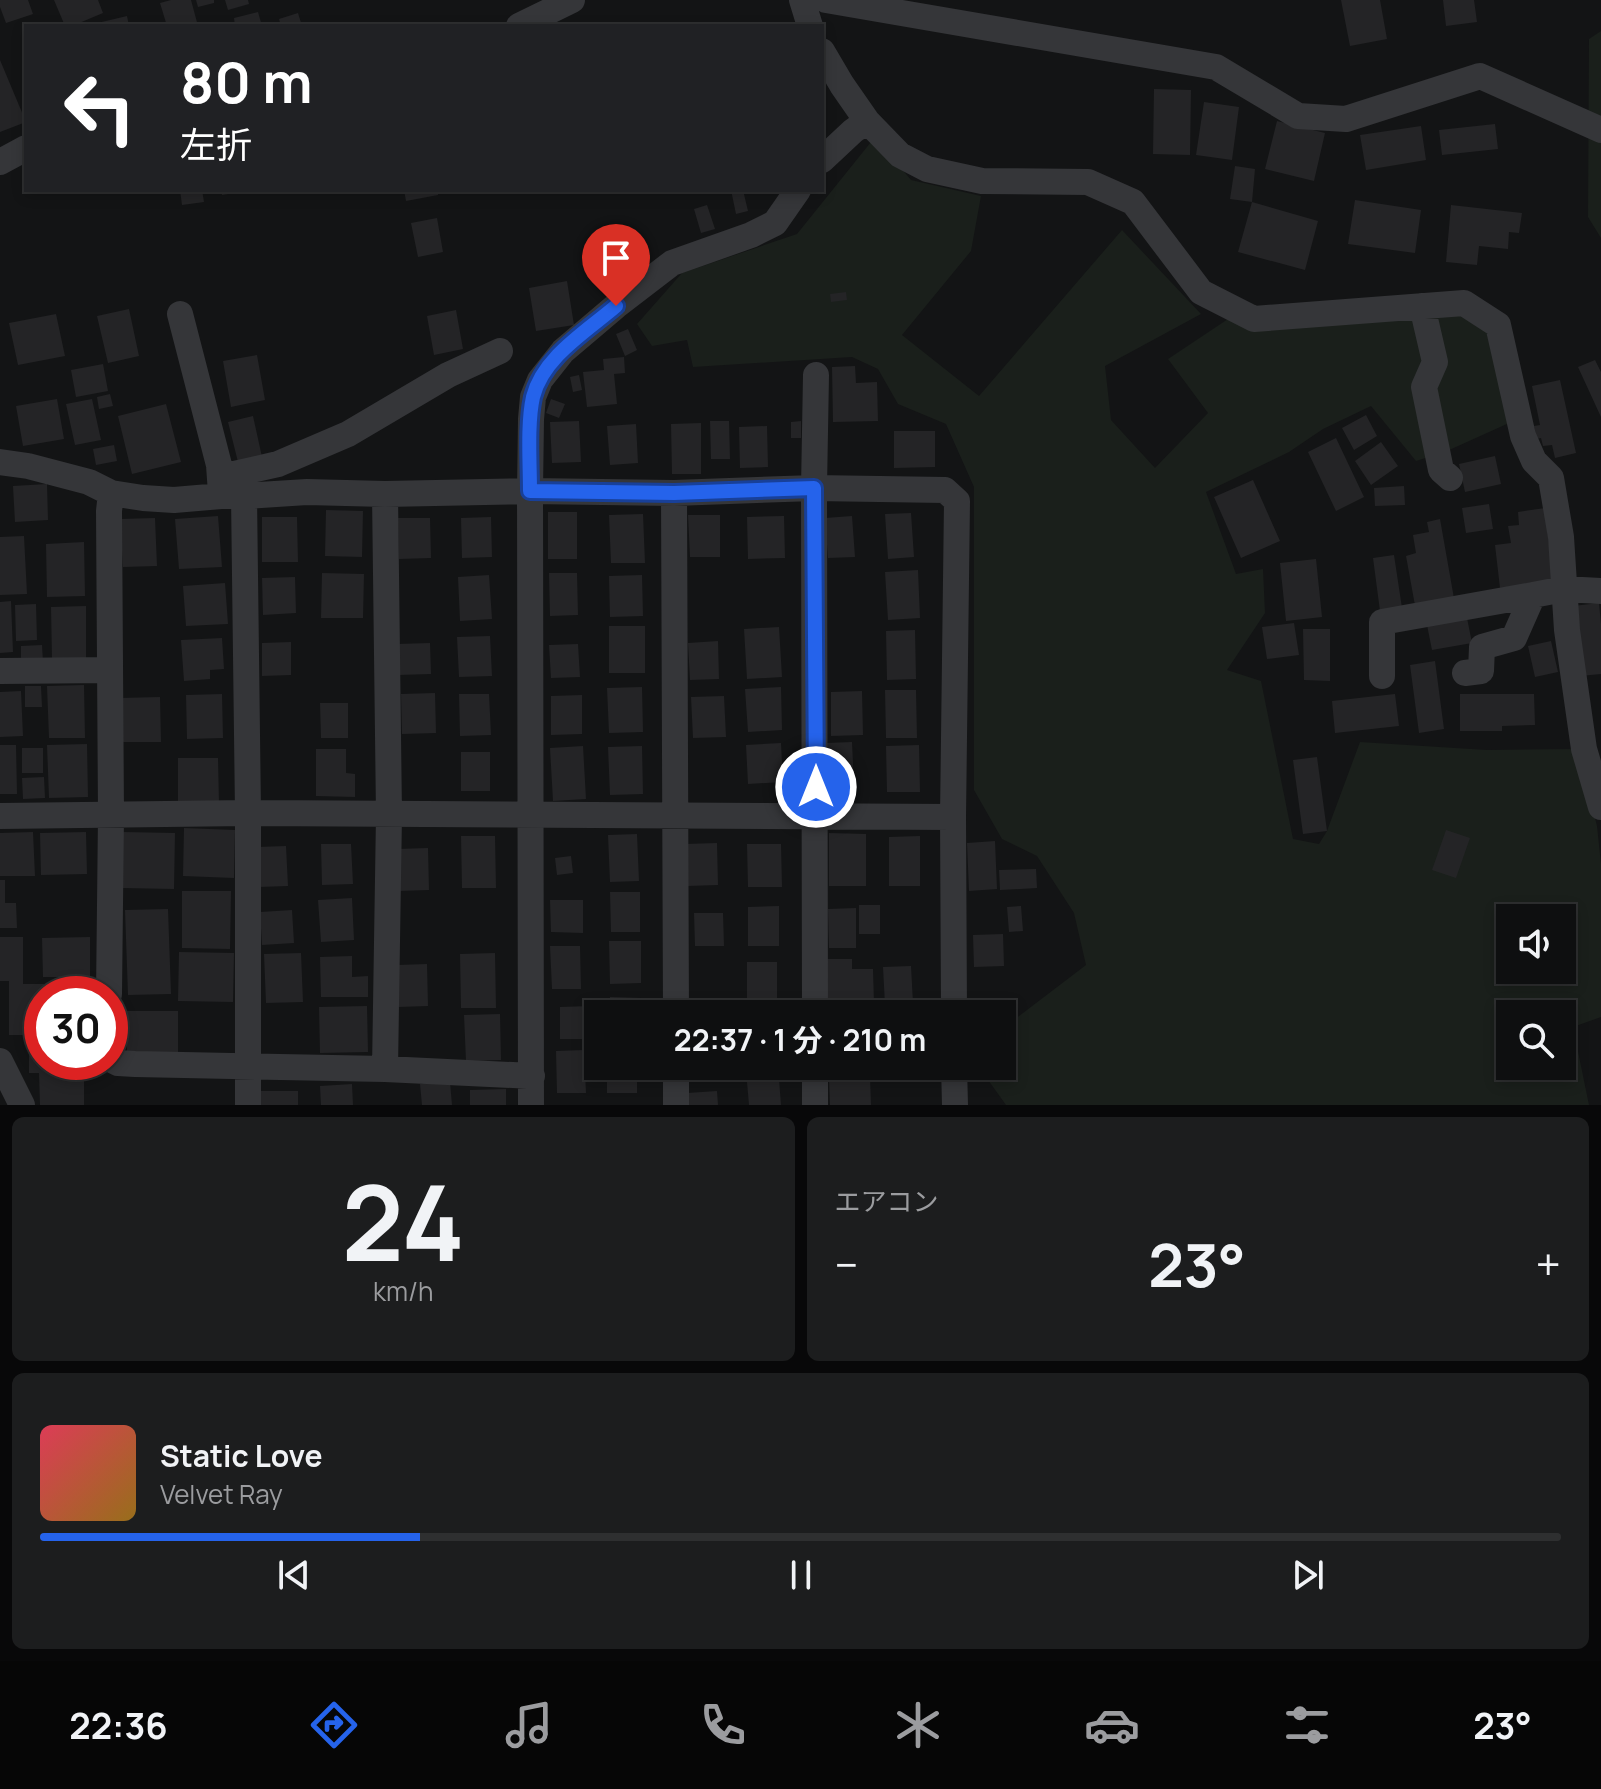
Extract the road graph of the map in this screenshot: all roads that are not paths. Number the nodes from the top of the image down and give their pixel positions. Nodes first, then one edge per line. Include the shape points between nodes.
1 (572, 0) edge
2 (802, 0) edge
3 (826, 0) edge
4 (523, 24) edge
5 (809, 24) edge
6 (824, 54) edge
7 (867, 121) junction
8 (1601, 130) edge
9 (24, 149) edge
10 (824, 158) edge
11 (0, 162) edge
12 (797, 192) edge
13 (1422, 306) junction
14 (180, 314) dead end
15 (500, 351) dead end
16 (816, 375) dead end
17 (0, 462) edge
18 (1450, 478) dead end
19 (814, 488) junction
20 (229, 489) junction
21 (530, 491) junction
22 (111, 493) junction
23 (674, 493) junction
24 (385, 494) junction
25 (1564, 589) junction
26 (1601, 591) edge
27 (1533, 595) junction
28 (110, 670) junction
29 (0, 671) edge
30 (1465, 673) dead end
31 (1382, 676) dead end
32 (1601, 807) edge
33 (248, 813) junction
34 (532, 814) junction
35 (111, 815) junction
36 (389, 815) junction
37 (0, 816) edge
38 (675, 816) junction
39 (816, 817) junction
40 (953, 817) junction
41 (109, 976) edge
42 (676, 1000) edge
43 (815, 1000) edge
44 (954, 1000) edge
45 (0, 1061) edge
46 (128, 1063) edge
47 (248, 1066) junction
48 (385, 1069) junction
49 (532, 1076) junction
50 (676, 1080) edge
51 (815, 1080) edge
52 (954, 1080) edge
53 (22, 1105) edge
54 (248, 1105) edge
55 (531, 1105) edge
56 (676, 1105) edge
57 (815, 1105) edge
58 (955, 1105) edge

1 - 4 street
2 - 5 street
3 - 8 street via 1216,67 1298,116 1346,119 1480,76
6 - 7 street
7 - 10 street
7 - 13 street via 900,155 927,169 982,181 1088,182 1133,202 1201,292 1254,319
9 - 11 street
12 - 21 street via 775,223 672,263 563,351 533,397
13 - 18 street via 1435,362 1424,387 1441,470
13 - 25 street via 1464,303 1498,325 1523,436 1534,461 1551,478
14 - 20 street
15 - 20 street via 348,434
16 - 19 street
17 - 22 street via 89,482
19 - 23 street
19 - 39 street
19 - 40 street via 945,490 957,501
20 - 22 street via 174,500
20 - 24 street
20 - 33 street
21 - 23 street
21 - 24 street
21 - 34 street
22 - 28 street
23 - 38 street
24 - 36 street
25 - 26 street
25 - 27 street
25 - 32 street via 1584,749
27 - 30 street via 1514,638 1482,647 1481,671
27 - 31 street via 1382,622
28 - 29 street
28 - 35 street
33 - 35 street
33 - 36 street
33 - 47 street
34 - 36 street
34 - 38 street
34 - 49 street
35 - 37 street
35 - 41 street
36 - 48 street
38 - 39 street
38 - 42 street
39 - 40 street
39 - 43 street
40 - 44 street
45 - 53 street
46 - 47 street
47 - 48 street
47 - 54 street
48 - 49 street
49 - 55 street
50 - 56 street
51 - 57 street
52 - 58 street

